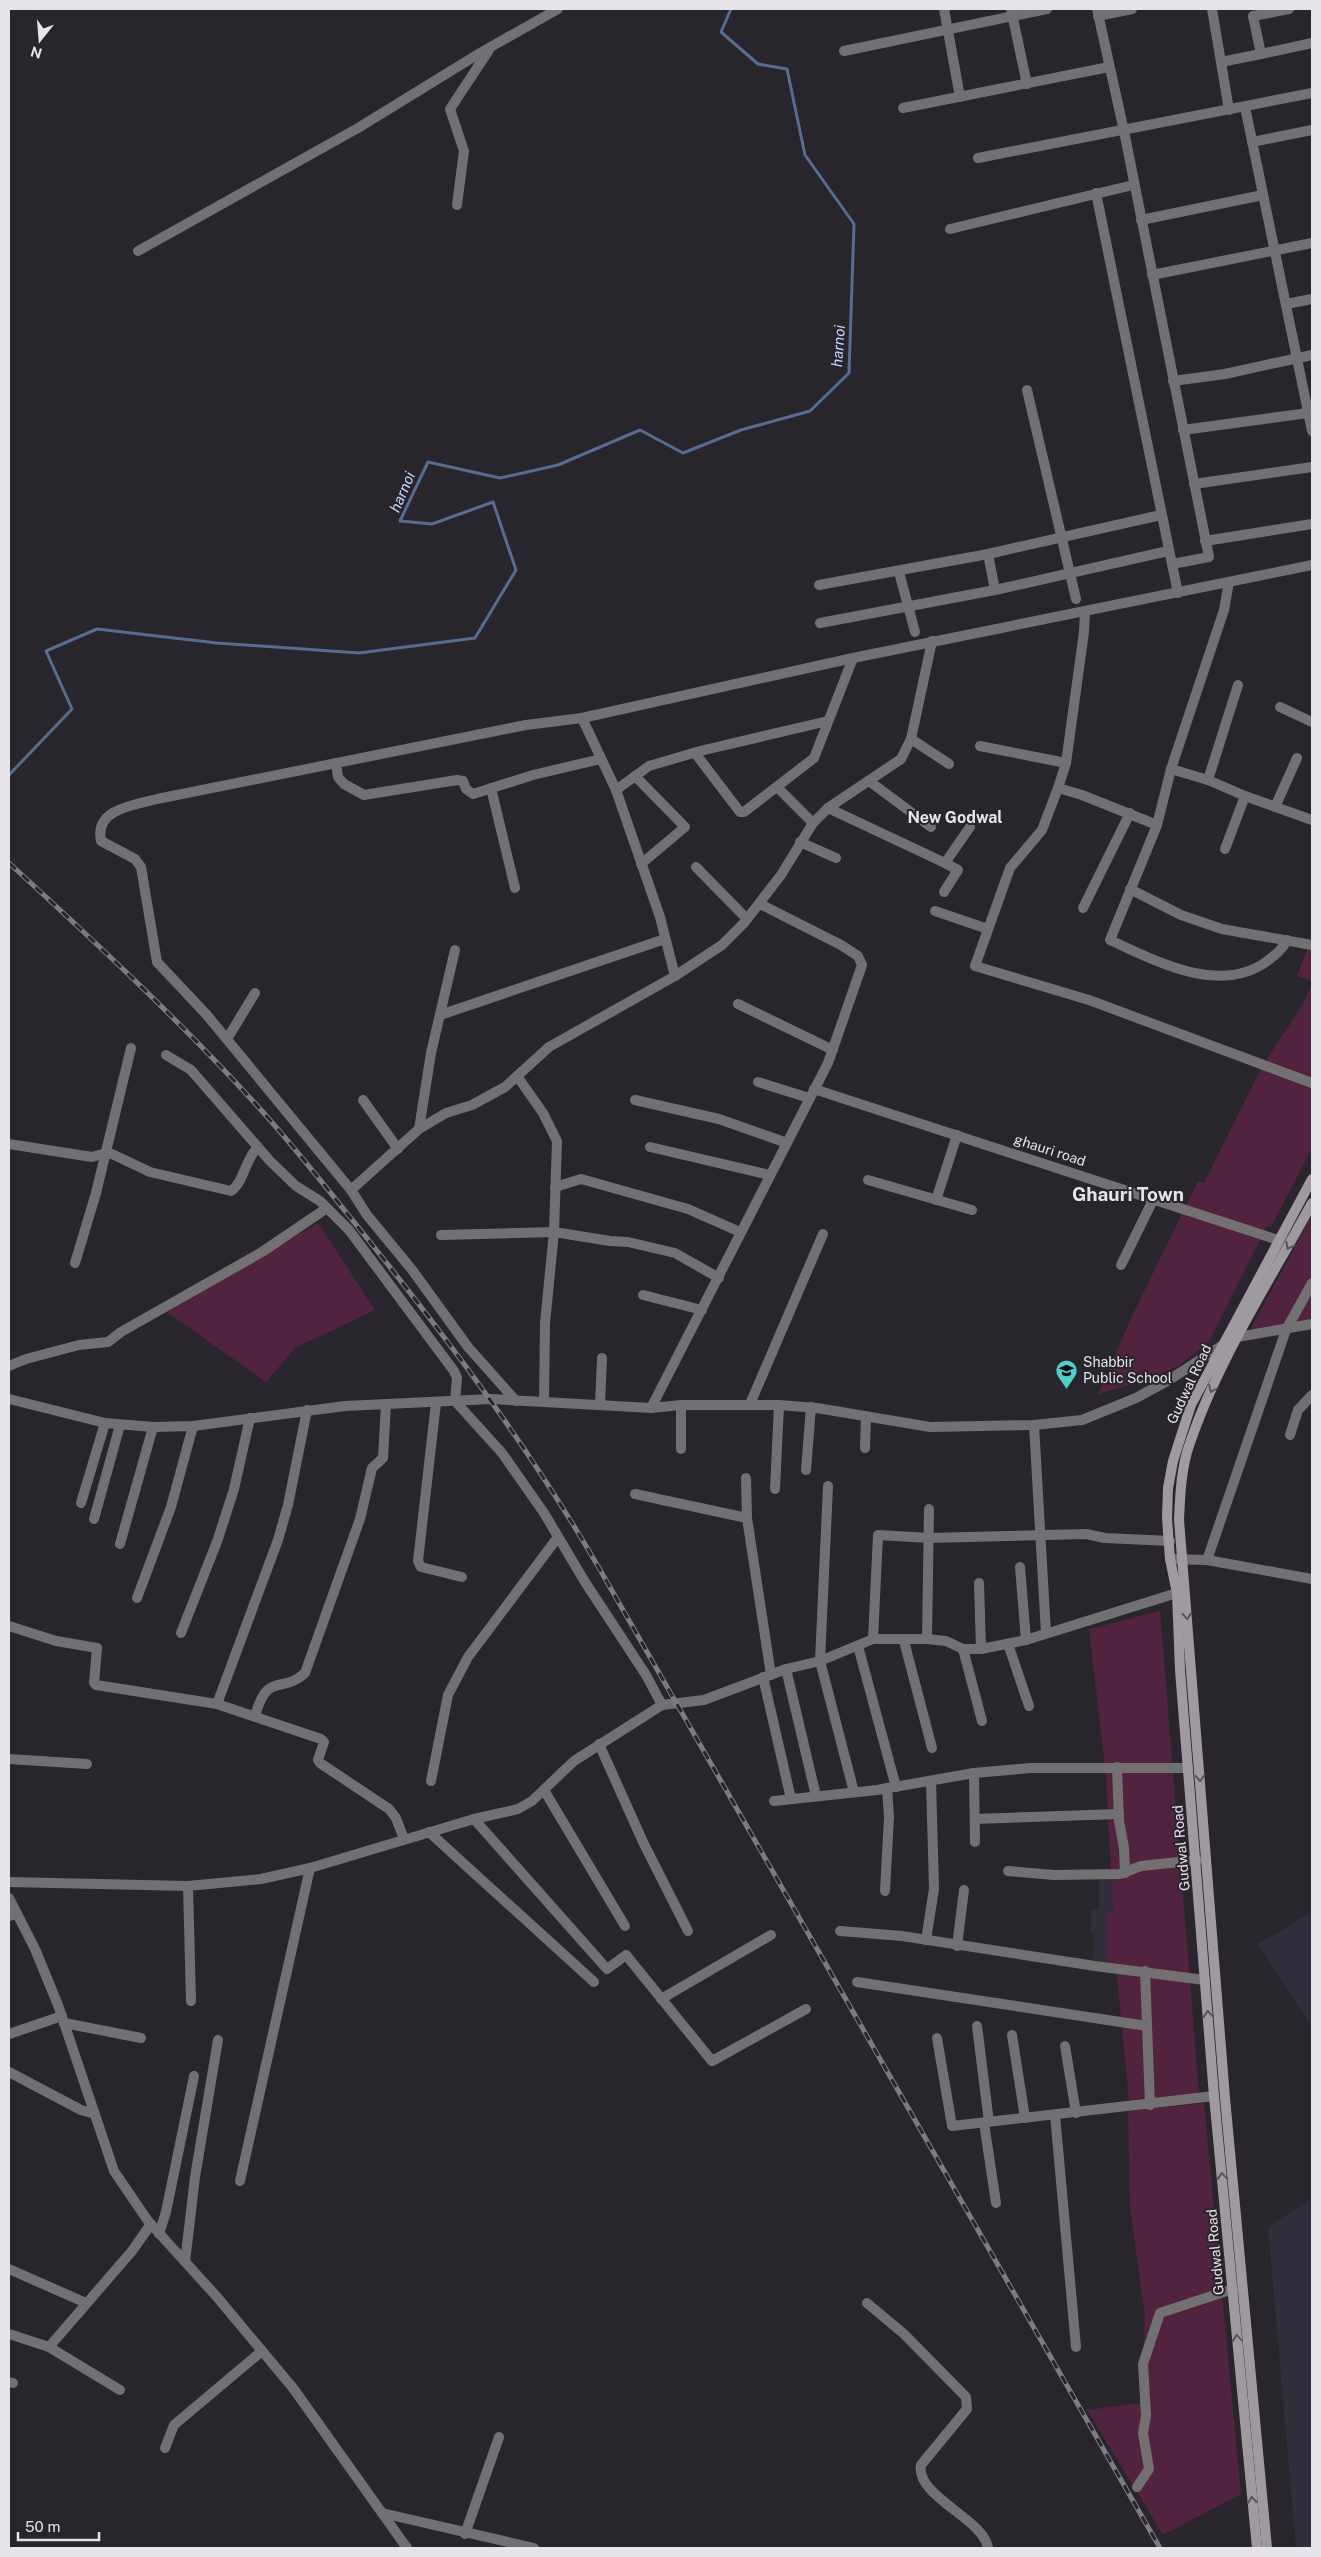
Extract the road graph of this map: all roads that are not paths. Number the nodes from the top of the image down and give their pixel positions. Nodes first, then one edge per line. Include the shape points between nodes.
1 (558, 9) edge
2 (944, 9) edge
3 (1048, 9) edge
4 (1132, 9) edge
5 (1212, 9) edge
6 (1289, 9) edge
7 (1012, 12) edge
8 (1097, 12) edge
9 (948, 30) junction
10 (1312, 43) edge
11 (490, 47) junction
12 (844, 51) dead end
13 (1262, 54) junction
14 (1221, 62) junction
15 (1109, 67) junction
16 (1027, 84) junction
17 (1312, 93) edge
18 (960, 97) junction
19 (1245, 107) junction
20 (903, 108) dead end
21 (1229, 110) junction
22 (1312, 130) edge
23 (1124, 131) junction
24 (1252, 142) junction
25 (978, 158) dead end
26 (1133, 185) junction
27 (1096, 194) junction
28 (1263, 195) junction
29 (457, 205) dead end
30 (1141, 220) junction
31 (950, 229) dead end
32 (1312, 243) edge
33 (138, 251) dead end
34 (1275, 251) junction
35 (1152, 275) junction
36 (1312, 298) edge
37 (1286, 304) junction
38 (1312, 355) edge
39 (1297, 358) junction
40 (1173, 381) junction
41 (1027, 390) dead end
42 (1308, 413) junction
43 (1183, 430) junction
44 (1312, 431) edge
45 (1312, 467) edge
46 (1194, 484) junction
47 (1161, 514) junction
48 (1312, 524) edge
49 (1062, 537) junction
50 (1205, 541) junction
51 (1168, 551) junction
52 (988, 554) junction
53 (1172, 564) junction
54 (1312, 565) edge
55 (900, 572) junction
56 (1072, 572) junction
57 (1229, 582) junction
58 (819, 585) dead end
59 (995, 590) junction
60 (1178, 593) junction
61 (1076, 599) dead end
62 (908, 606) junction
63 (1085, 612) junction
64 (820, 623) dead end
65 (915, 632) dead end
66 (932, 641) junction
67 (853, 658) junction
68 (1238, 685) dead end
69 (1280, 706) dead end
70 (582, 718) junction
71 (828, 721) junction
72 (1312, 722) edge
73 (911, 739) junction
74 (980, 746) dead end
75 (695, 753) junction
76 (1297, 758) dead end
77 (601, 759) junction
78 (336, 763) junction
79 (1066, 763) junction
80 (949, 764) dead end
81 (1172, 769) junction
82 (636, 776) junction
83 (869, 780) junction
84 (1208, 780) junction
85 (777, 787) junction
86 (491, 788) junction
87 (1058, 788) junction
88 (616, 790) junction
89 (1245, 796) junction
90 (1275, 807) junction
91 (828, 808) junction
92 (1130, 813) junction
93 (1312, 820) edge
94 (813, 823) junction
95 (1157, 825) junction
96 (931, 827) dead end
97 (970, 827) dead end
98 (800, 842) junction
99 (1224, 849) dead end
100 (836, 858) dead end
101 (945, 863) junction
102 (641, 864) junction
103 (696, 867) dead end
104 (515, 888) dead end
105 (1130, 889) junction
106 (944, 892) dead end
107 (760, 904) junction
108 (1083, 908) dead end
109 (935, 911) dead end
110 (747, 920) junction
111 (988, 929) junction
112 (665, 939) junction
113 (1287, 940) junction
114 (1312, 945) edge
115 (455, 950) dead end
116 (675, 976) junction
117 (255, 993) dead end
118 (738, 1004) dead end
119 (440, 1015) junction
120 (227, 1039) junction
121 (131, 1048) dead end
122 (833, 1050) junction
123 (166, 1055) dead end
124 (517, 1076) junction
125 (758, 1082) dead end
126 (1312, 1083) edge
127 (812, 1094) junction
128 (363, 1100) dead end
129 (635, 1100) dead end
130 (420, 1129) junction
131 (957, 1135) junction
132 (788, 1143) junction
133 (9, 1144) edge
134 (650, 1147) dead end
135 (257, 1148) junction
136 (398, 1148) junction
137 (106, 1153) junction
138 (770, 1176) junction
139 (1312, 1179) edge
140 (868, 1180) dead end
141 (555, 1187) junction
142 (351, 1190) junction
143 (1154, 1198) junction
144 (936, 1200) junction
145 (1312, 1203) edge
146 (327, 1208) junction
147 (972, 1210) dead end
148 (554, 1232) junction
149 (740, 1232) junction
150 (823, 1234) dead end
151 (441, 1235) dead end
152 (1278, 1240) junction
153 (75, 1263) dead end
154 (1120, 1265) dead end
155 (719, 1278) junction
156 (1312, 1283) edge
157 (643, 1295) dead end
158 (702, 1310) junction
159 (1312, 1324) edge
160 (1286, 1330) junction
161 (1230, 1339) junction
162 (602, 1358) dead end
163 (9, 1366) edge
164 (1312, 1396) edge
165 (9, 1399) edge
166 (455, 1401) junction
167 (516, 1401) junction
168 (436, 1402) junction
169 (544, 1402) junction
170 (750, 1404) junction
171 (386, 1405) junction
172 (600, 1405) junction
173 (681, 1405) junction
174 (779, 1405) junction
175 (811, 1407) junction
176 (651, 1408) junction
177 (306, 1410) junction
178 (866, 1416) junction
179 (250, 1418) junction
180 (105, 1423) junction
181 (120, 1425) junction
182 (1034, 1425) junction
183 (193, 1426) junction
184 (154, 1427) junction
185 (1290, 1435) dead end
186 (865, 1448) dead end
187 (681, 1449) dead end
188 (806, 1470) dead end
189 (746, 1478) dead end
190 (828, 1486) dead end
191 (774, 1489) dead end
192 (634, 1494) dead end
193 (81, 1503) dead end
194 (929, 1508) dead end
195 (747, 1518) junction
196 (94, 1520) dead end
197 (1040, 1534) junction
198 (558, 1537) junction
199 (929, 1538) junction
200 (1170, 1541) junction
201 (120, 1544) dead end
202 (1170, 1559) junction
203 (1183, 1559) junction
204 (1208, 1560) junction
205 (1020, 1567) dead end
206 (462, 1577) dead end
207 (1312, 1579) edge
208 (979, 1583) dead end
209 (1177, 1593) junction
210 (137, 1598) dead end
211 (9, 1626) edge
212 (181, 1633) dead end
213 (1046, 1633) junction
214 (873, 1639) junction
215 (927, 1640) junction
216 (1026, 1640) junction
217 (904, 1641) junction
218 (1008, 1644) junction
219 (858, 1646) junction
220 (963, 1649) junction
221 (981, 1649) junction
222 (820, 1661) junction
223 (786, 1669) junction
224 (767, 1676) junction
225 (218, 1704) junction
226 (662, 1705) junction
227 (1030, 1706) dead end
228 (255, 1716) junction
229 (982, 1721) dead end
230 (599, 1744) junction
231 (932, 1748) dead end
232 (9, 1759) edge
233 (87, 1764) dead end
234 (1117, 1767) junction
235 (1188, 1768) junction
236 (974, 1773) junction
237 (432, 1781) dead end
238 (931, 1781) junction
239 (892, 1787) junction
240 (544, 1790) junction
241 (854, 1792) junction
242 (816, 1796) junction
243 (791, 1799) junction
244 (774, 1801) dead end
245 (1119, 1814) junction
246 (474, 1819) junction
247 (975, 1819) junction
248 (429, 1832) junction
249 (404, 1839) junction
250 (975, 1842) dead end
251 (1197, 1860) junction
252 (310, 1868) junction
253 (1008, 1871) dead end
254 (1125, 1872) junction
255 (9, 1882) edge
256 (188, 1886) junction
257 (885, 1890) dead end
258 (964, 1890) dead end
259 (9, 1898) edge
260 (13, 1915) edge
261 (625, 1926) dead end
262 (688, 1931) dead end
263 (840, 1932) dead end
264 (771, 1935) dead end
265 (926, 1940) junction
266 (957, 1946) junction
267 (1144, 1971) junction
268 (1205, 1980) junction
269 (594, 1982) dead end
270 (857, 1982) dead end
271 (661, 1999) junction
272 (191, 2001) dead end
273 (806, 2010) dead end
274 (63, 2020) junction
275 (977, 2026) dead end
276 (1147, 2026) junction
277 (9, 2034) edge
278 (1012, 2035) dead end
279 (141, 2038) dead end
280 (937, 2038) dead end
281 (218, 2040) dead end
282 (1065, 2046) dead end
283 (10, 2076) edge
284 (194, 2076) dead end
285 (1214, 2096) junction
286 (1150, 2105) junction
287 (1076, 2113) junction
288 (95, 2114) junction
289 (1056, 2115) junction
290 (1025, 2118) junction
291 (987, 2122) junction
292 (240, 2181) dead end
293 (996, 2204) dead end
294 (151, 2224) junction
295 (159, 2234) junction
296 (185, 2262) junction
297 (9, 2269) edge
298 (1233, 2288) junction
299 (86, 2303) junction
300 (867, 2303) dead end
301 (9, 2334) edge
302 (49, 2347) junction
303 (1076, 2347) dead end
304 (262, 2351) junction
305 (120, 2390) dead end
306 (499, 2437) dead end
307 (165, 2448) dead end
308 (1137, 2487) dead end
309 (382, 2513) junction
310 (465, 2534) junction
311 (407, 2548) edge
312 (534, 2548) edge
313 (988, 2548) edge
314 (1256, 2548) edge
315 (1267, 2548) edge

1 - 11 street
2 - 9 street
3 - 7 street
4 - 8 street
5 - 14 street
6 - 13 street via 1252,16
7 - 9 street
7 - 16 street
8 - 15 street
9 - 12 street
9 - 18 street
10 - 13 street
11 - 29 street via 450,109 464,151
11 - 33 street via 358,128
13 - 14 street
14 - 21 street
15 - 16 street
15 - 23 street
16 - 18 street
17 - 19 street
18 - 20 street
19 - 21 street
19 - 24 street
21 - 23 street
22 - 24 street
23 - 25 street
23 - 26 street
24 - 28 street
26 - 27 street
26 - 30 street
27 - 31 street
27 - 47 street
28 - 30 street
28 - 34 street
30 - 35 street
32 - 34 street
34 - 35 street
34 - 37 street
35 - 40 street
36 - 37 street
37 - 39 street
38 - 39 street
39 - 40 street via 1225,374
39 - 42 street
40 - 43 street
41 - 49 street
42 - 43 street
42 - 44 street
43 - 46 street
45 - 46 street
46 - 50 street
47 - 49 street
47 - 51 street
48 - 50 street
49 - 52 street
49 - 56 street
50 - 53 street via 1209,557
51 - 53 street
51 - 56 street
52 - 55 street
52 - 59 street
53 - 60 street
54 - 57 street
55 - 58 street
55 - 62 street
56 - 59 street
56 - 61 street
57 - 60 street
57 - 81 street via 1224,610
59 - 62 street
60 - 63 street
62 - 64 street
62 - 65 street
63 - 66 street
63 - 79 street
66 - 67 street
66 - 73 street
67 - 70 street
67 - 71 street
68 - 84 street
69 - 72 street
70 - 77 street
70 - 78 street via 526,725
71 - 75 street
71 - 85 street via 814,758
73 - 80 street
73 - 83 street via 901,759
74 - 79 street
75 - 82 street via 649,766
75 - 85 street via 740,812
76 - 90 street
77 - 86 street
77 - 88 street
78 - 86 street via 338,777 344,784 364,795 457,780 464,781 469,793
78 - 120 street via 156,799 116,810 102,824 100,841 135,858 141,867 157,962
79 - 87 street
81 - 84 street
81 - 95 street
82 - 88 street
82 - 102 street via 685,827
83 - 91 street
83 - 96 street
84 - 89 street
85 - 94 street
86 - 104 street
87 - 92 street
87 - 111 street via 1042,830 1010,868
88 - 102 street
89 - 90 street
89 - 99 street
90 - 93 street
91 - 94 street
91 - 101 street
92 - 95 street
92 - 108 street
94 - 98 street
95 - 105 street
97 - 101 street
98 - 100 street
98 - 107 street
101 - 106 street via 958,870
102 - 112 street
103 - 110 street
105 - 113 street via 1181,914 1222,929
105 - 113 street via 1110,940 1179,968 1218,976 1253,971 1278,953
107 - 110 street
107 - 122 street via 858,956 862,965
109 - 111 street
110 - 116 street via 722,945
111 - 126 street via 975,966 1089,1000
112 - 116 street
112 - 119 street
113 - 114 street
115 - 119 street
116 - 124 street via 548,1047
117 - 120 street
118 - 122 street
119 - 130 street
120 - 142 street
121 - 137 street
122 - 127 street
123 - 135 street via 191,1070
124 - 130 street via 472,1105 446,1114
124 - 141 street via 553,1131 557,1155
125 - 127 street, ghauri road
127 - 131 street, ghauri road
127 - 132 street
128 - 136 street
129 - 132 street via 719,1120
130 - 136 street
131 - 143 street, ghauri road
131 - 144 street
132 - 138 street
133 - 137 street via 92,1156
134 - 138 street
135 - 137 street via 231,1191 150,1172
135 - 146 street via 296,1186
136 - 142 street
137 - 153 street
138 - 149 street
139 - 152 main road, Gudwal Road
140 - 144 street
141 - 148 street
141 - 149 street via 580,1179 688,1209
142 - 167 street via 366,1215 413,1271 468,1346
143 - 152 street, ghauri road
143 - 154 street
144 - 147 street
145 -> 161 main road, Gudwal Road
146 - 163 street via 262,1252 121,1332 114,1340 79,1345
146 - 166 street via 350,1230 454,1371 457,1378
148 - 151 street
148 - 155 street via 628,1242 675,1253
148 - 169 street via 545,1324
149 - 155 street
150 - 170 street
152 - 161 main road, Gudwal Road
155 - 158 street
156 - 160 street
157 - 158 street
158 - 176 street
159 - 160 street
160 - 161 street
160 - 204 street
161 - 182 street via 1136,1398 1082,1420
161 - 200 main road, Gudwal Road via 1191,1405 1173,1461 1168,1488
161 -> 203 main road, Gudwal Road via 1187,1454 1179,1520
162 - 172 street
164 - 185 street via 1298,1410
165 - 180 street
166 - 167 street
166 - 168 street
166 - 198 street via 502,1453
167 - 169 street
168 - 171 street
168 - 206 street via 418,1561 420,1567
169 - 172 street
170 - 173 street
170 - 174 street
171 - 177 street
171 - 228 street via 383,1458 372,1468 360,1520 305,1673 300,1678 267,1689
172 - 176 street
173 - 176 street
173 - 187 street
174 - 175 street
174 - 191 street
175 - 178 street
175 - 188 street
177 - 179 street
177 - 225 street via 278,1540
178 - 182 street via 930,1427
178 - 186 street
179 - 183 street
179 - 212 street via 228,1506
180 - 181 street
180 - 193 street
181 - 184 street
181 - 196 street
182 - 197 street
183 - 184 street
183 - 210 street via 171,1507
184 - 201 street
189 - 195 street
190 - 222 street
192 - 195 street
194 - 199 street
195 - 224 street
197 - 199 street
197 - 200 street
197 - 213 street
198 - 226 street
198 - 237 street via 468,1657 452,1685
199 - 214 street via 878,1535
199 - 215 street
200 - 202 main road, Gudwal Road
202 - 203 street
202 - 209 main road, Gudwal Road
203 - 204 street
203 -> 315 main road, Gudwal Road via 1225,2098
204 - 207 street
205 - 216 street
208 - 221 street
209 - 213 street
209 - 235 main road, Gudwal Road
211 - 225 street via 97,1648 96,1685
213 - 216 street
214 - 217 street
214 - 219 street
215 - 217 street
215 - 220 street via 946,1641
216 - 218 street
217 - 231 street
218 - 221 street
218 - 227 street
219 - 222 street
219 - 239 street
220 - 221 street
220 - 229 street
222 - 223 street
222 - 241 street
223 - 224 street
223 - 242 street
224 - 226 street via 704,1700
224 - 243 street
225 - 228 street
226 - 230 street
228 - 249 street via 321,1738 324,1742 318,1760 320,1763 389,1809
230 - 240 street via 574,1761
230 - 262 street
232 - 233 street
234 - 235 street
234 - 236 street via 1031,1768
234 - 245 street
235 - 251 main road, Gudwal Road
236 - 238 street
236 - 247 street
238 - 239 street
238 - 265 street via 934,1889
239 - 241 street
239 - 257 street
240 - 246 street via 518,1809
240 - 261 street
241 - 242 street
242 - 243 street
243 - 244 street
245 - 247 street
245 - 254 street
246 - 248 street
246 - 271 street via 606,1969 626,1956
247 - 250 street
248 - 249 street
248 - 269 street
249 - 252 street
251 - 254 street via 1141,1866
251 - 268 main road, Gudwal Road
252 - 256 street via 261,1880
252 - 292 street
253 - 254 street via 1054,1875
255 - 256 street
256 - 272 street
258 - 266 street
259 - 260 street
260 - 274 street via 35,1949
263 - 265 street
264 - 271 street
265 - 266 street
266 - 267 street
267 - 268 street
267 - 276 street
285 -> 268 main road, Gudwal Road
270 - 276 street
271 - 273 street via 712,2060
274 - 277 street
274 - 279 street
274 - 288 street
275 - 291 street
276 - 286 street
278 - 290 street
280 - 291 street via 952,2126
281 - 296 street via 195,2177
282 - 287 street
283 - 288 street
284 - 295 street
285 - 286 street
298 -> 285 main road, Gudwal Road
286 - 287 street
287 - 289 street
288 - 294 street via 114,2171
289 - 290 street
289 - 303 street
290 - 291 street
291 - 293 street
294 - 295 street
294 - 299 street
295 - 296 street
296 - 304 street
297 - 299 street
298 - 308 street via 1160,2313 1143,2364 1146,2416 1143,2433 1149,2469
314 -> 298 main road, Gudwal Road
299 - 302 street
300 - 313 street via 904,2334 966,2397 967,2409 920,2470 928,2486 981,2534
301 - 302 street
302 - 305 street
304 - 307 street via 174,2425
304 - 309 street via 293,2388
306 - 310 street
309 - 310 street
309 - 311 street
310 - 312 street

